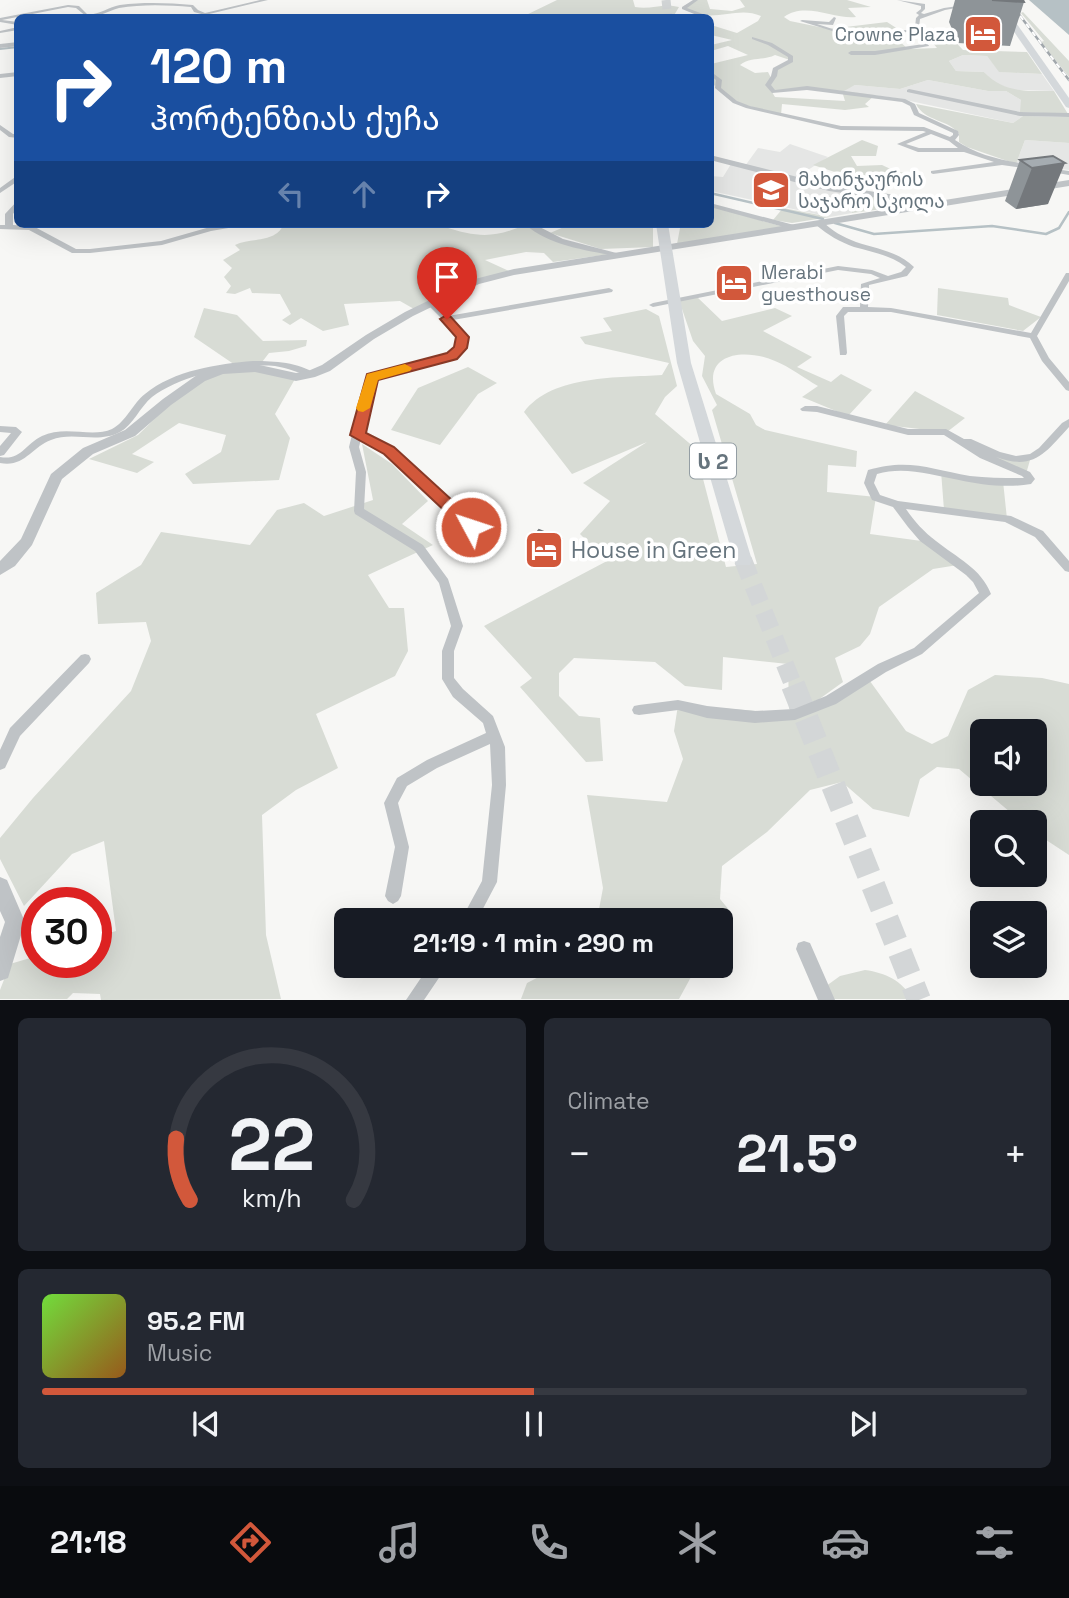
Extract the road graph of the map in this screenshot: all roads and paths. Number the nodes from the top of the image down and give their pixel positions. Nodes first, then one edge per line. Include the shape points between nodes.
1 (266, 0) edge
2 (696, 0) edge
3 (899, 0) edge
4 (995, 4) edge
5 (970, 6) dead end
6 (29, 14) edge
7 (84, 14) edge
8 (105, 14) edge
9 (205, 14) edge
10 (205, 14) edge
11 (698, 14) edge
12 (925, 15) junction
13 (834, 18) dead end
14 (917, 28) junction
15 (754, 38) dead end
16 (850, 53) dead end
17 (714, 76) edge
18 (909, 91) dead end
19 (1069, 105) edge
20 (1069, 115) edge
21 (932, 132) junction
22 (951, 140) junction
23 (965, 150) junction
24 (714, 158) edge
25 (1003, 163) junction
26 (933, 172) dead end
27 (1069, 173) edge
28 (14, 180) edge
29 (1069, 183) edge
30 (0, 192) edge
31 (934, 204) junction
32 (714, 206) edge
33 (14, 207) edge
34 (819, 223) junction
35 (4, 227) edge
36 (791, 227) junction
37 (30, 228) edge
38 (216, 228) edge
39 (534, 228) edge
40 (663, 228) edge
41 (620, 255) junction
42 (1069, 275) edge
43 (887, 278) junction
44 (608, 290) dead end
45 (431, 303) junction
46 (653, 305) dead end
47 (864, 309) junction
48 (447, 319) junction
49 (1033, 336) junction
50 (843, 353) dead end
51 (312, 374) junction
52 (1069, 388) edge
53 (805, 409) dead end
54 (1069, 422) edge
55 (0, 429) edge
56 (946, 432) junction
57 (358, 435) junction
58 (2, 460) edge
59 (897, 504) junction
60 (471, 527) dead end
61 (743, 560) tunnel mouth
62 (1069, 568) edge
63 (0, 569) edge
64 (85, 659) dead end
65 (639, 710) dead end
66 (494, 736) junction
67 (0, 764) edge
68 (0, 887) edge
69 (393, 897) dead end
70 (475, 908) edge
71 (804, 949) dead end
72 (0, 970) edge
73 (430, 978) edge
74 (414, 999) edge
75 (827, 999) edge

1 - 9 street
2 - 11 street via 684,8
3 - 12 street via 923,5 918,13
4 - 19 main road
5 - 12 street
6 - 7 street via 68,6
8 - 10 street via 115,8 157,5 193,6
12 - 14 street via 918,18
13 - 14 street via 831,24 802,22 842,33
14 - 16 street via 928,45
15 - 22 street via 790,57 791,61 775,69 768,85 774,92 807,88 903,100 913,105 916,114 956,132
17 - 21 street via 718,88 735,102 768,112 841,128
18 - 20 street via 1020,114
21 - 22 street
21 - 23 street via 900,144 918,150
22 - 23 street
23 - 25 street
24 - 31 street via 829,188
25 - 26 street
25 - 27 street
28 - 30 street
29 - 31 street
31 - 34 street
32 - 36 street
33 - 35 street
34 - 36 street
34 - 43 street via 841,240 910,267 904,274
36 - 41 street
37 - 38 street via 83,251 162,243
39 - 41 street
40 - 61 main road, ს 2 via 684,363
41 - 45 street via 514,272 475,282
42 - 49 street
43 - 46 street via 838,268
43 - 47 street via 865,284
44 - 48 street
45 - 48 street
45 - 51 street
47 - 49 street via 927,315
47 - 50 street via 841,312
48 - 57 street via 463,337 460,348 452,356 372,377
49 - 52 street
51 - 58 street via 256,361 228,365 153,392 116,431 45,438 32,451
51 - 63 street via 296,377 255,368 201,378 130,433 88,451 56,477 27,541
53 - 56 street via 908,432
54 - 56 street via 1045,448 1025,461
55 - 58 street via 17,432
56 - 59 street via 1030,479 969,479 890,465 872,472 869,483 876,497
57 - 60 street via 389,450
57 - 66 street via 354,447 361,472 359,511 419,548 444,582 457,625 448,651 449,679 488,720
59 - 62 street via 1007,519 1039,534
59 - 65 street via 929,542 975,575 985,594 918,651 831,700 795,714 755,717 678,705
64 - 67 street via 15,732
66 - 69 street via 402,782 391,803 402,847
66 - 70 street via 499,785 489,882
68 - 72 street via 15,922
71 - 75 street
73 - 74 street

